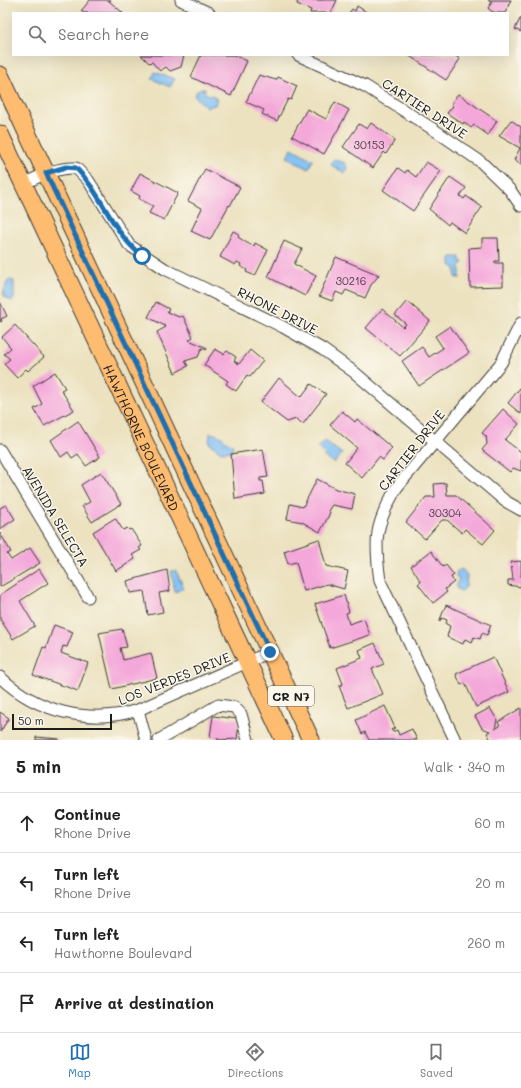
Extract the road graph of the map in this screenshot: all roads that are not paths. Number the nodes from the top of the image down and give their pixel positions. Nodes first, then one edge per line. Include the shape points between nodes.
1 (181, 0) edge
2 (207, 12) edge
3 (300, 56) edge
4 (0, 76) edge
5 (0, 134) edge
6 (46, 173) junction
7 (23, 184) junction
8 (521, 206) edge
9 (521, 323) edge
10 (435, 440) junction
11 (0, 450) edge
12 (521, 510) edge
13 (88, 597) dead end
14 (270, 652) junction
15 (247, 662) junction
16 (0, 677) edge
17 (138, 710) junction
18 (146, 740) edge
19 (159, 740) edge
20 (248, 740) edge
21 (284, 740) edge
22 (311, 740) edge
23 (455, 740) edge

1 - 2 street
3 - 8 street, CARTIER DRIVE via 365,86 436,131 481,162 510,190
4 - 6 main road, HAWTHORNE BOULEVARD / CR N7
5 - 7 main road, HAWTHORNE BOULEVARD / CR N7
6 - 7 street, RHONE DRIVE
6 - 10 street, RHONE DRIVE via 66,167 76,168 88,180 129,245 138,252 165,269 322,349
6 - 14 main road, HAWTHORNE BOULEVARD / CR N7
7 - 15 main road, HAWTHORNE BOULEVARD / CR N7
9 - 10 street, CARTIER DRIVE via 501,363
10 - 12 street, RHONE DRIVE via 505,501
10 - 23 street, CARTIER DRIVE via 397,487 384,510 377,530 376,555 380,581
11 - 13 street, AVENIDA SELECTA
14 - 15 street, LOS VERDES DRIVE
14 - 22 main road, HAWTHORNE BOULEVARD / CR N7
15 - 17 street, LOS VERDES DRIVE
15 - 21 main road, HAWTHORNE BOULEVARD / CR N7
16 - 17 street, LOS VERDES DRIVE via 34,701 64,712 88,717 120,716
17 - 18 street
19 - 20 street via 218,705 234,707 241,714

